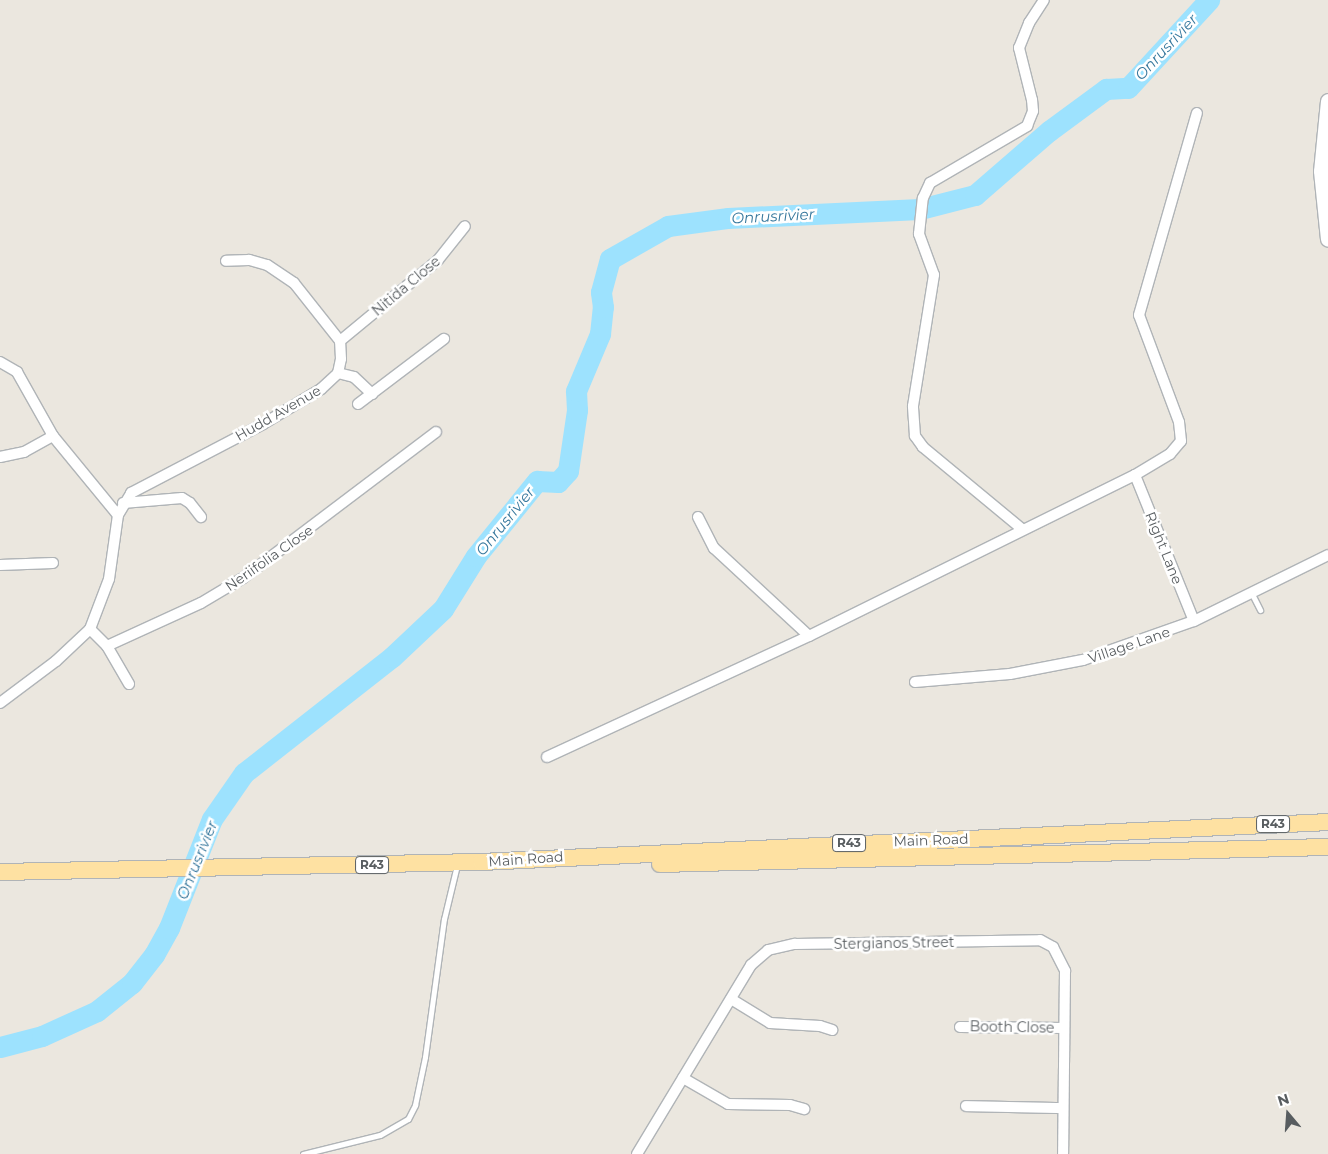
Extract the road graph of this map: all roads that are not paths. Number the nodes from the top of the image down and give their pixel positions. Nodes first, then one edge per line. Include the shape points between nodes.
1 (1044, 0) edge
2 (1328, 101) edge
3 (1197, 113) dead end
4 (465, 226) dead end
5 (1328, 239) edge
6 (226, 261) dead end
7 (444, 339) dead end
8 (340, 341) junction
9 (0, 362) edge
10 (338, 373) junction
11 (372, 394) junction
12 (358, 404) dead end
13 (436, 432) dead end
14 (53, 436) junction
15 (0, 457) edge
16 (1135, 475) junction
17 (123, 503) junction
18 (118, 515) junction
19 (201, 517) dead end
20 (698, 517) dead end
21 (1022, 529) junction
22 (1328, 555) edge
23 (54, 563) dead end
24 (0, 565) edge
25 (1252, 594) junction
26 (1260, 610) dead end
27 (1194, 621) junction
28 (90, 629) junction
29 (809, 636) junction
30 (107, 646) junction
31 (915, 682) dead end
32 (129, 684) dead end
33 (0, 702) edge
34 (547, 757) dead end
35 (1328, 822) edge
36 (1328, 847) edge
37 (457, 862) junction
38 (481, 862) junction
39 (0, 872) edge
40 (730, 999) junction
41 (960, 1026) dead end
42 (1064, 1028) junction
43 (832, 1030) dead end
44 (683, 1078) junction
45 (966, 1106) dead end
46 (1064, 1108) junction
47 (804, 1109) dead end
48 (302, 1154) edge
49 (637, 1154) edge
50 (1063, 1154) edge

1 - 21 street via 1029,23 1020,48 1032,100 1033,112 1028,126 993,150 936,178 925,190 921,240 934,275 913,406 915,436 923,447
2 - 5 main road via 1321,171
3 - 16 street via 1139,315 1179,422 1181,441 1170,454
4 - 8 street, Nitida Close via 438,260
6 - 8 street via 249,260 280,272 308,298
7 - 11 street
8 - 10 street
9 - 14 street via 17,372
10 - 11 street via 354,377
10 - 17 street, Hudd Avenue via 304,400 142,485
11 - 12 street
13 - 30 street, Neriifolia Close via 243,578 201,602
14 - 15 street via 24,452
14 - 18 street
16 - 21 street
16 - 27 street, Right Lane
17 - 18 street, Hudd Avenue
17 - 19 street via 182,498
18 - 28 street, Hudd Avenue via 109,579
20 - 29 street via 714,548
21 - 29 street
22 - 25 street, Village Lane
23 - 24 street
25 - 26 lane
25 - 27 street, Village Lane
27 - 31 street, Village Lane via 1083,660 1048,668
28 - 30 street
28 - 33 street via 56,661
29 - 34 street
30 - 32 street
35 - 38 main road, Main Road / R43
36 - 38 main road, Main Road / R43 via 555,867 508,867
37 - 38 main road, R43
37 - 39 main road, R43
37 - 48 lane via 444,919 425,1057 415,1105 408,1119 380,1135
40 - 42 street, Stergianos Street via 756,959 768,950 786,945 1040,940 1052,947 1064,967
40 - 43 street via 770,1024
40 - 44 street, Stergianos Street
41 - 42 street, Booth Close
42 - 46 street, Stergianos Street
44 - 47 street via 728,1104 790,1105
44 - 49 street, Stergianos Street
45 - 46 street
46 - 50 street, Stergianos Street

